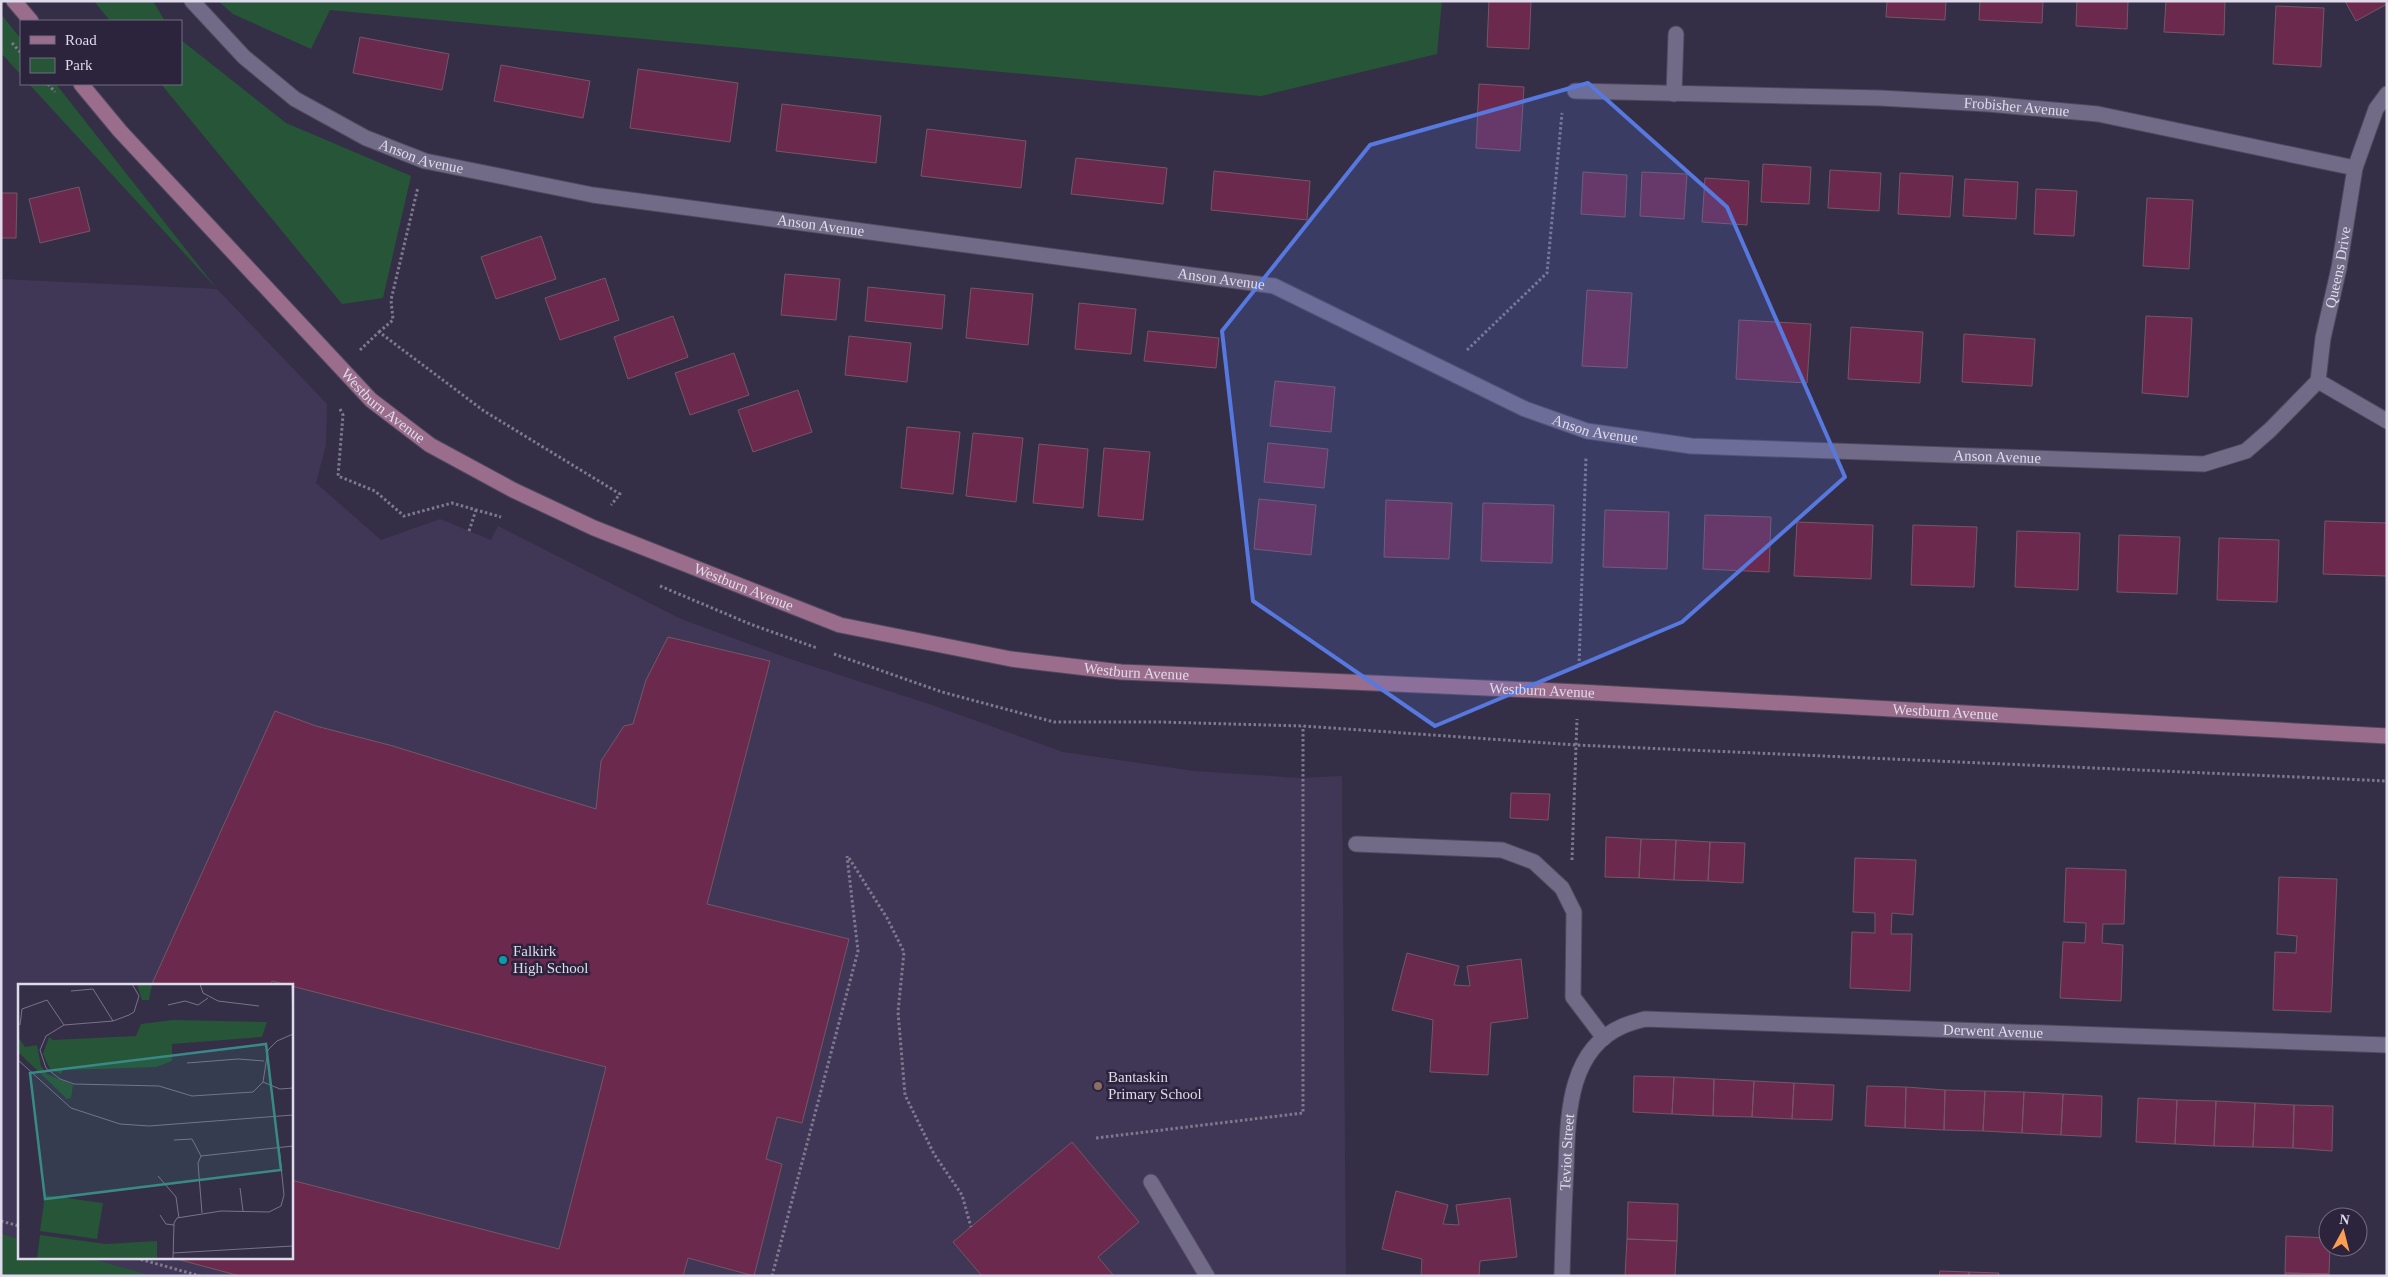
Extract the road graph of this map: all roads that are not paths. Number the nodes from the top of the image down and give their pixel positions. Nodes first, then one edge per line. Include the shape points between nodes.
1 (14, 1) edge
2 (192, 1) edge
3 (30, 20) edge
4 (1676, 34) dead end
5 (82, 85) edge
6 (1575, 91) road end
7 (1674, 94) junction
8 (2387, 94) edge
9 (2355, 168) junction
10 (2318, 381) junction
11 (2387, 421) edge
12 (2387, 736) edge
13 (1356, 844) dead end
14 (1604, 1038) junction
15 (2387, 1045) edge
16 (1151, 1182) dead end
17 (1207, 1276) edge
18 (1562, 1276) edge

1 - 3 main road
2 - 10 street, Anson Avenue via 244,57 295,99 366,138 425,161 593,195 1274,286 1524,409 1587,431 1691,446 2204,464 2246,451
4 - 7 street
5 - 12 main road, Westburn Avenue via 120,132 371,400 430,445 513,490 594,528 840,625 1011,659 1121,672 1579,692
6 - 7 street, Frobisher Avenue
7 - 9 street, Frobisher Avenue via 1880,98 2098,114
8 - 9 street, Queens Drive via 2376,109
9 - 10 street, Queens Drive
10 - 11 street
13 - 14 street via 1502,850 1534,862 1562,888 1574,912 1572,997
14 - 15 street, Derwent Avenue via 1623,1026 1645,1019
14 - 18 street, Teviot Street via 1588,1056 1575,1081 1568,1109
16 - 17 street

